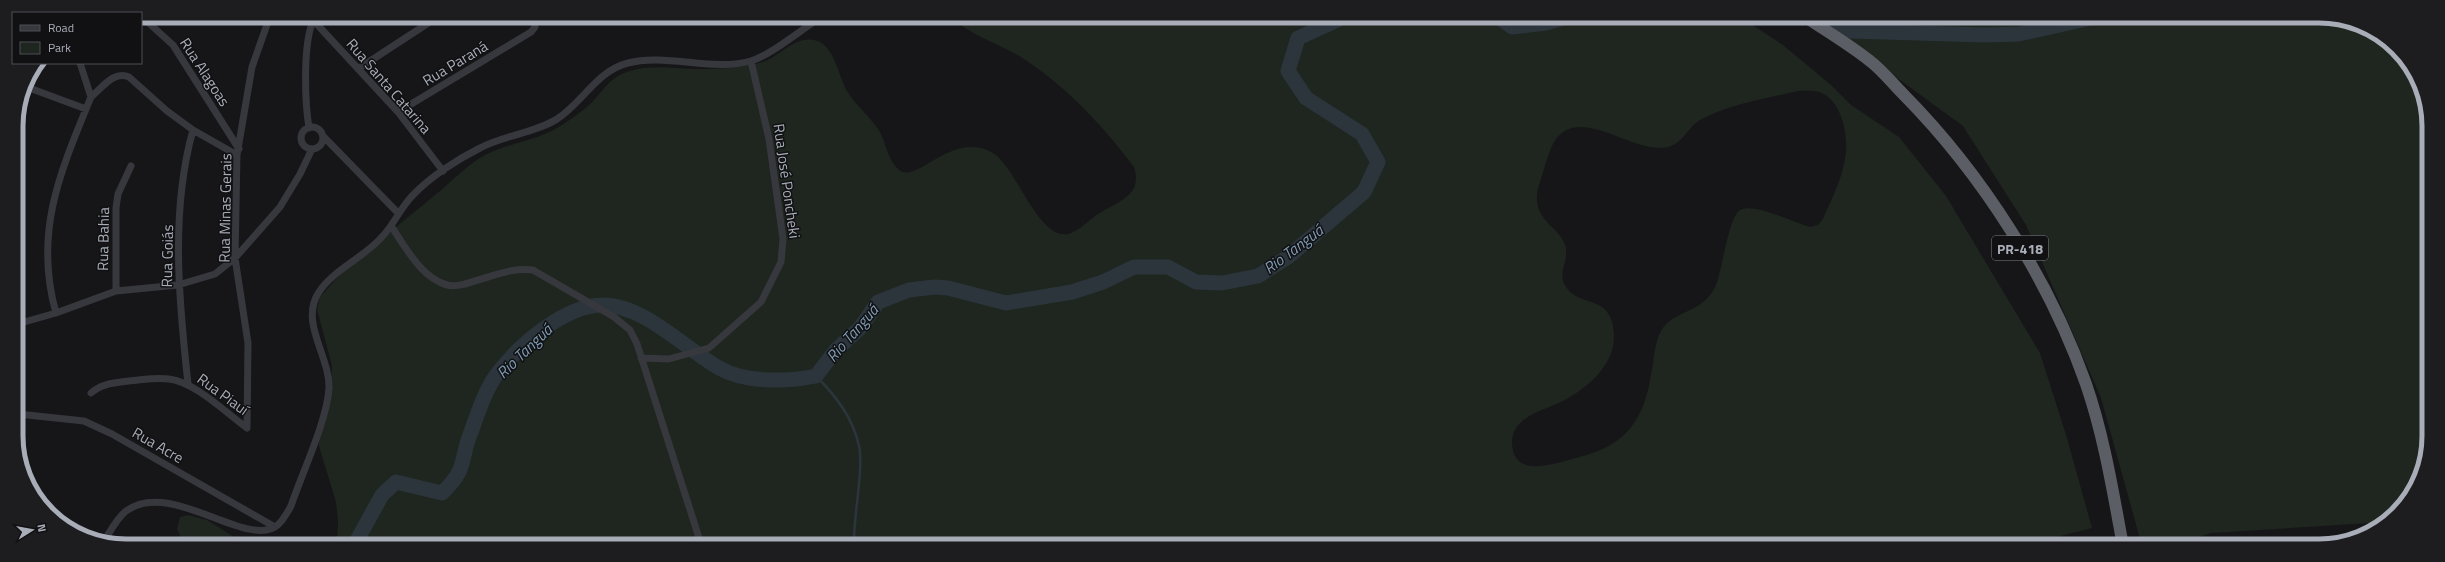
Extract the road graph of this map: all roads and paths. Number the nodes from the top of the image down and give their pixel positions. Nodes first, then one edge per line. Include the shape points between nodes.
1 (153, 23) edge
2 (268, 23) edge
3 (313, 23) edge
4 (318, 23) edge
5 (429, 23) edge
6 (535, 23) edge
7 (812, 23) edge
8 (1814, 23) edge
9 (751, 61) junction
10 (80, 64) edge
11 (358, 68) junction
12 (31, 88) edge
13 (91, 97) junction
14 (86, 109) junction
15 (398, 112) junction
16 (309, 128) junction
17 (193, 130) junction
18 (323, 136) junction
19 (312, 149) junction
20 (238, 152) junction
21 (131, 166) dead end
22 (443, 171) junction
23 (398, 213) junction
24 (391, 226) junction
25 (235, 258) junction
26 (178, 286) junction
27 (116, 291) junction
28 (56, 313) junction
29 (23, 322) edge
30 (641, 358) junction
31 (188, 384) junction
32 (91, 393) dead end
33 (23, 415) edge
34 (247, 428) joint
35 (275, 527) junction
36 (107, 537) edge
37 (699, 539) edge
38 (2122, 539) edge

1 - 20 street, Rua Alagoas via 173,45
2 - 20 street, Rua Minas Gerais via 252,67
3 - 16 street via 306,61
4 - 11 street, Rua Santa Catarina
5 - 11 street
6 - 15 street, Rua Paraná via 531,32
7 - 9 street
8 - 38 highway, PR-418 via 1871,61 1931,122 1979,183 2015,239 2051,304 2086,384 2108,463
9 - 22 street via 705,63 642,60 625,63 607,72 574,108 555,120 480,147
9 - 30 street, Rua José Poncheki via 769,139 783,239 781,262 761,302 709,348 669,359
10 - 13 street
11 - 15 street, Rua Santa Catarina
12 - 14 street
13 - 14 street
13 - 17 street via 116,76 123,74
14 - 28 street via 63,164 55,191 47,259 49,284
15 - 22 street, Rua Santa Catarina
16 - 18 street via 319,130
16 - 19 street via 303,132 302,139 305,146
17 - 20 street
17 - 26 street, Rua Goiás via 185,156
18 - 19 street via 319,146
18 - 23 street
19 - 25 street via 289,194
20 - 25 street, Rua Minas Gerais
21 - 27 street, Rua Bahia via 118,194 116,208
22 - 23 street via 414,194
23 - 24 street
24 - 30 street via 413,259 434,279 447,285 460,285 521,269 533,270 624,325 630,330
24 - 35 street via 381,238 319,292 313,308 313,322 329,386 326,406 291,506
25 - 26 street via 205,279
25 - 34 street, Rua Minas Gerais via 248,343
26 - 27 street
26 - 31 street, Rua Goiás
27 - 28 street
28 - 29 street
30 - 37 street
31 - 32 street, Rua Piauí via 152,378 102,385
31 - 34 street, Rua Piauí
33 - 35 street, Rua Acre via 84,421 112,434
35 - 36 street via 264,531 251,530 164,502 144,504 127,511 115,523

